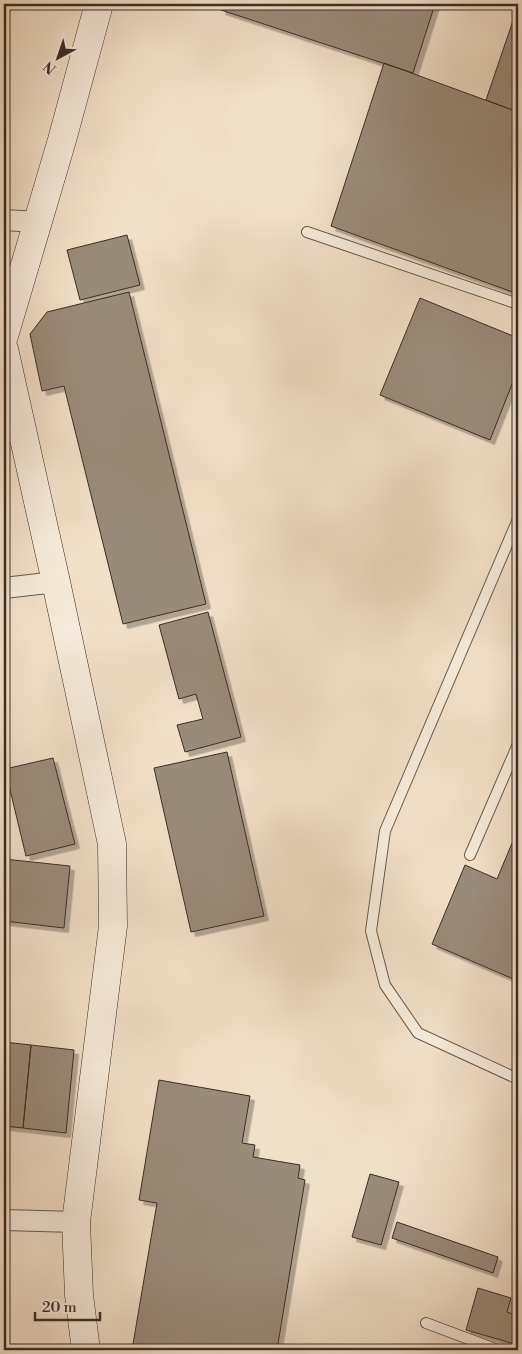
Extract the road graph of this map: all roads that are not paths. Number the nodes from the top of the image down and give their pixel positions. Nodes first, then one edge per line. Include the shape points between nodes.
1 (99, 4) edge
2 (4, 220) edge
3 (38, 222) junction
4 (307, 232) dead end
5 (518, 304) edge
6 (4, 336) edge
7 (4, 349) edge
8 (518, 519) edge
9 (56, 582) junction
10 (4, 588) edge
11 (518, 744) edge
12 (470, 855) dead end
13 (518, 1080) edge
14 (4, 1220) edge
15 (76, 1222) junction
16 (426, 1323) dead end
17 (86, 1350) edge
18 (498, 1350) edge

1 - 3 street
2 - 3 street
3 - 6 street
4 - 5 lane
7 - 9 street
8 - 13 lane via 385,831 371,931 385,986 418,1034
9 - 10 street
9 - 15 street via 112,844 113,926
11 - 12 lane
14 - 15 street
15 - 17 street via 79,1295
16 - 18 lane

